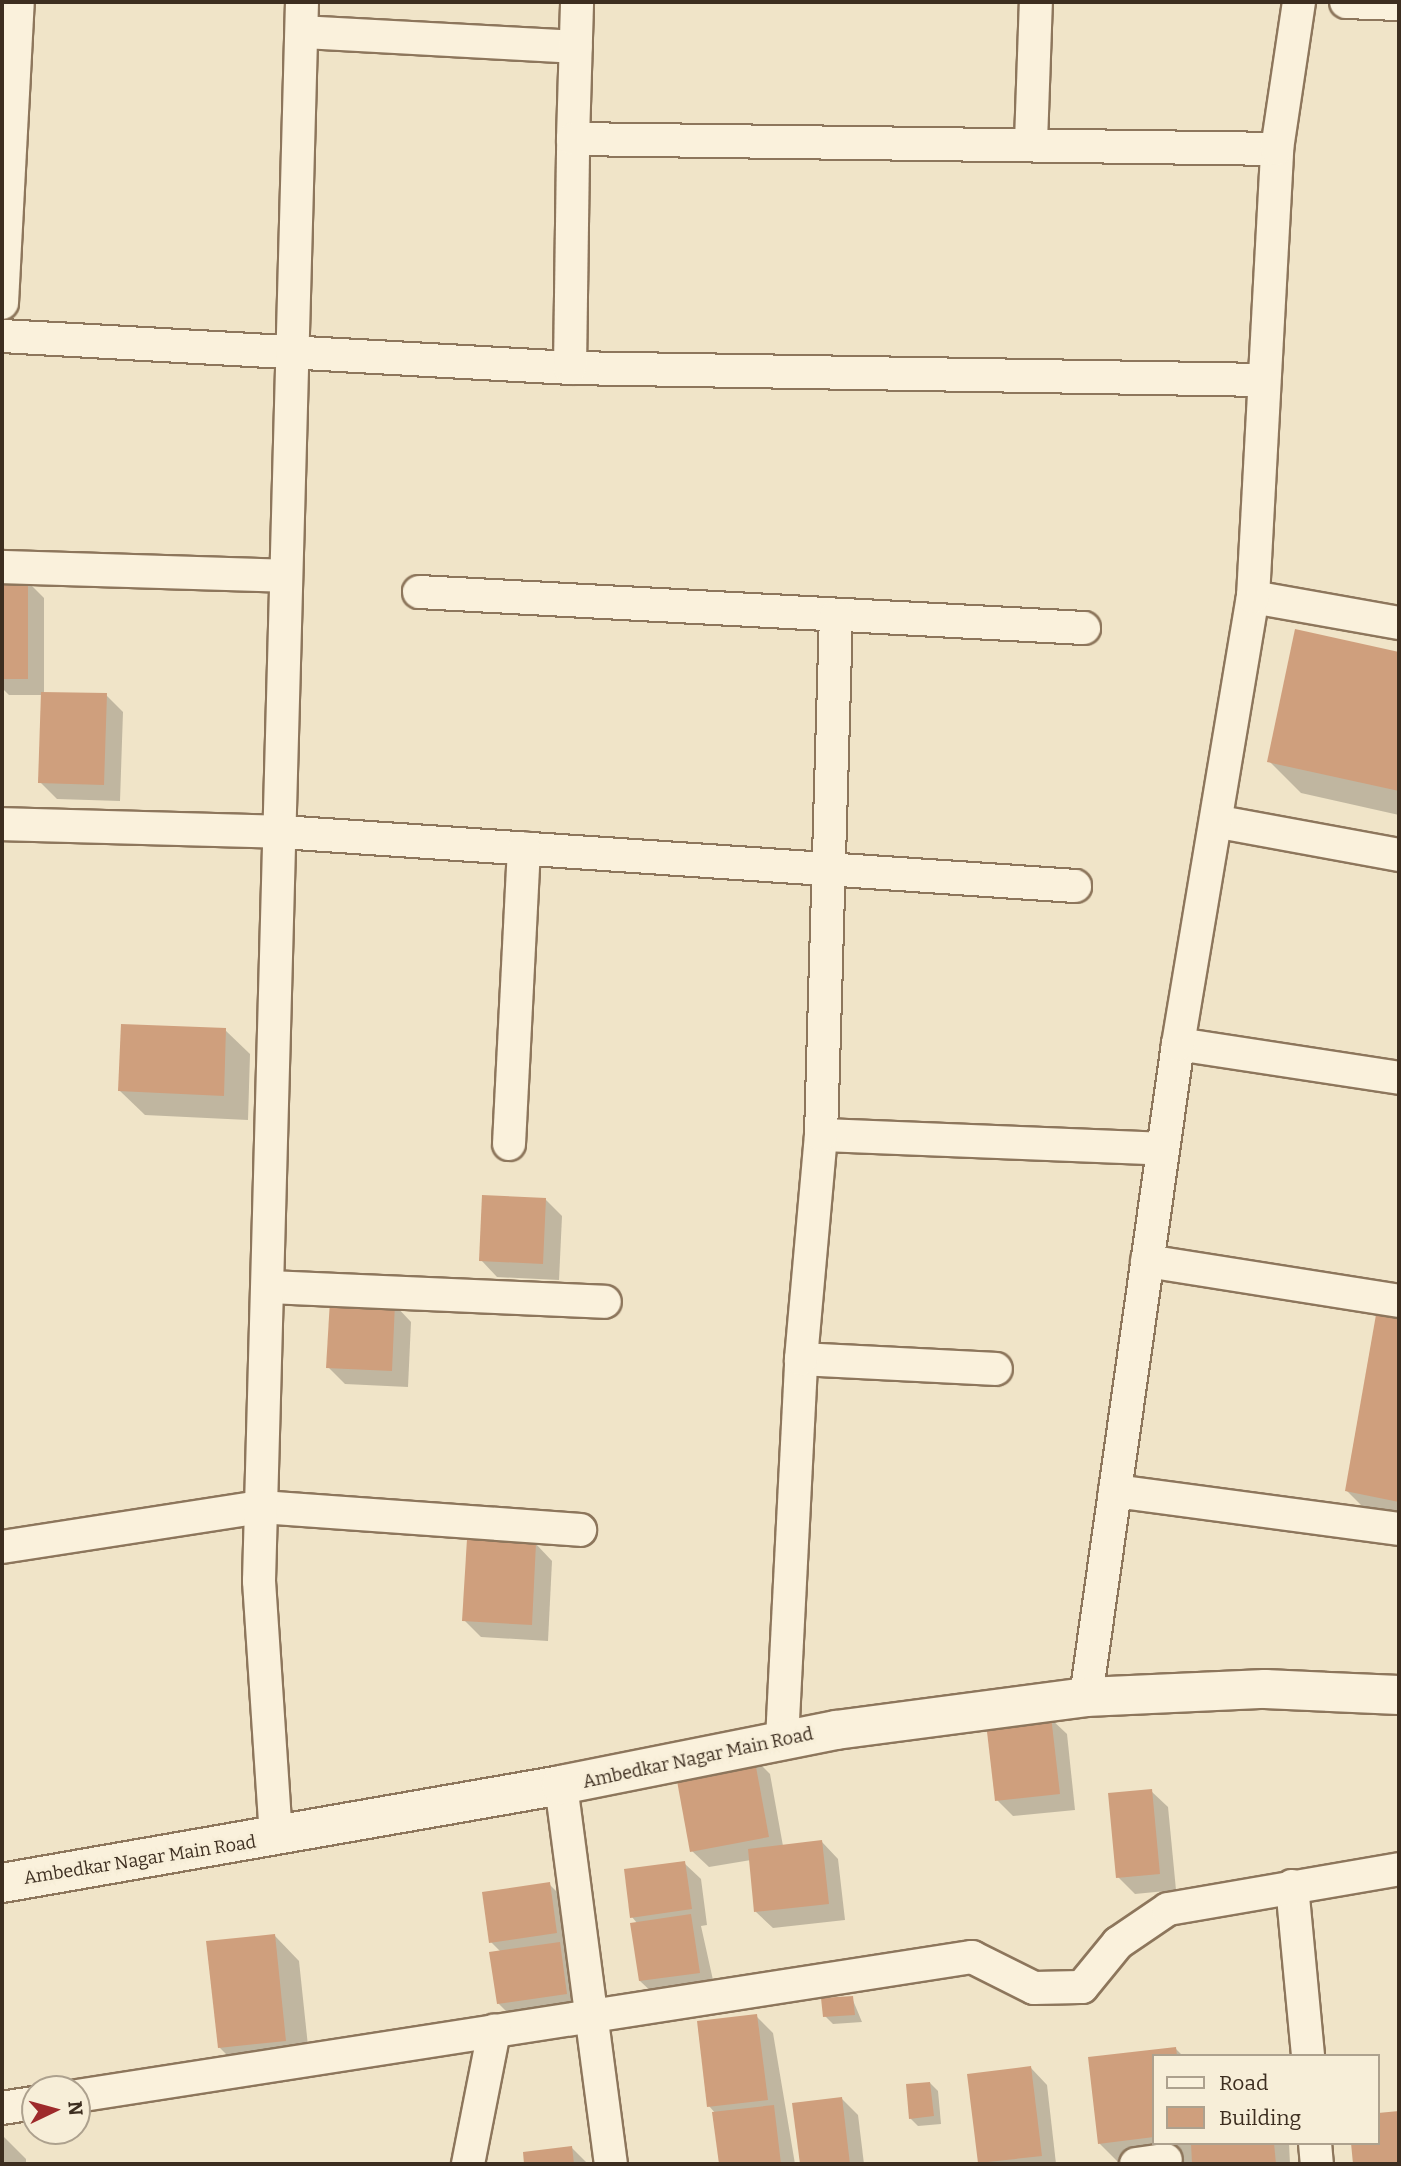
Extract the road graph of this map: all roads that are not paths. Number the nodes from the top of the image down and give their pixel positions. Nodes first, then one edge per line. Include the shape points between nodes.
1 (18, 2) edge
2 (577, 2) edge
3 (1036, 2) edge
4 (1299, 2) edge
5 (1346, 2) edge
6 (1399, 4) edge
7 (302, 17) edge
8 (576, 47) junction
9 (7, 117) edge
10 (573, 139) junction
11 (1031, 142) junction
12 (1277, 149) junction
13 (2, 303) edge
14 (2, 336) edge
15 (293, 354) junction
16 (570, 368) junction
17 (1261, 380) junction
18 (2, 567) edge
19 (284, 576) junction
20 (419, 592) dead end
21 (1253, 597) junction
22 (836, 615) junction
23 (1399, 623) edge
24 (1084, 628) dead end
25 (1219, 822) junction
26 (2, 824) edge
27 (281, 832) junction
28 (524, 848) junction
29 (1399, 855) edge
30 (829, 869) junction
31 (1075, 886) dead end
32 (1178, 1044) junction
33 (1399, 1078) edge
34 (821, 1135) junction
35 (509, 1144) dead end
36 (1163, 1149) junction
37 (1147, 1261) junction
38 (268, 1286) junction
39 (1399, 1301) edge
40 (605, 1302) dead end
41 (801, 1359) junction
42 (996, 1368) dead end
43 (1115, 1491) junction
44 (261, 1507) junction
45 (1399, 1529) edge
46 (580, 1530) dead end
47 (2, 1546) edge
48 (1399, 1695) edge
49 (1086, 1697) junction
50 (782, 1741) junction
51 (562, 1786) junction
52 (276, 1837) junction
53 (1399, 1869) edge
54 (2, 1883) edge
55 (1293, 1886) junction
56 (592, 2015) junction
57 (494, 2031) junction
58 (1308, 2054) edge
59 (91, 2094) edge
60 (21, 2105) edge
61 (2, 2108) edge
62 (1315, 2145) edge
63 (468, 2164) edge
64 (611, 2164) edge
65 (1317, 2164) edge

1 - 9 street
2 - 8 street
3 - 11 street
4 - 12 street
5 - 6 street
7 - 8 street
7 - 15 street
8 - 10 street
9 - 13 street
10 - 11 street
10 - 16 street
11 - 12 street
12 - 17 street
14 - 15 street
15 - 16 street
15 - 19 street
16 - 17 street
17 - 21 street
18 - 19 street
19 - 27 street
20 - 22 street
21 - 23 street
21 - 25 street
22 - 24 street
22 - 30 street
25 - 29 street
25 - 32 street
26 - 27 street
27 - 28 street
27 - 38 street
28 - 30 street
28 - 35 street
30 - 31 street
30 - 34 street
32 - 33 street
32 - 36 street
34 - 36 street
34 - 41 street
36 - 37 street
37 - 39 street
37 - 43 street
38 - 40 street
38 - 44 street
41 - 42 street
41 - 50 street
43 - 45 street
43 - 49 street
44 - 46 street
44 - 47 street
44 - 52 street via 259,1581
48 - 49 street, Ambedkar Nagar Main Road via 1265,1689
49 - 50 street, Ambedkar Nagar Main Road
50 - 51 street, Ambedkar Nagar Main Road
51 - 52 street, Ambedkar Nagar Main Road
51 - 56 street
52 - 54 street, Ambedkar Nagar Main Road
53 - 55 street
55 - 56 street via 1168,1909 1118,1942 1082,1987 1034,1988 972,1956
55 - 58 street
56 - 57 street
56 - 64 street
57 - 59 street
57 - 63 street
60 - 61 street
62 - 65 street

